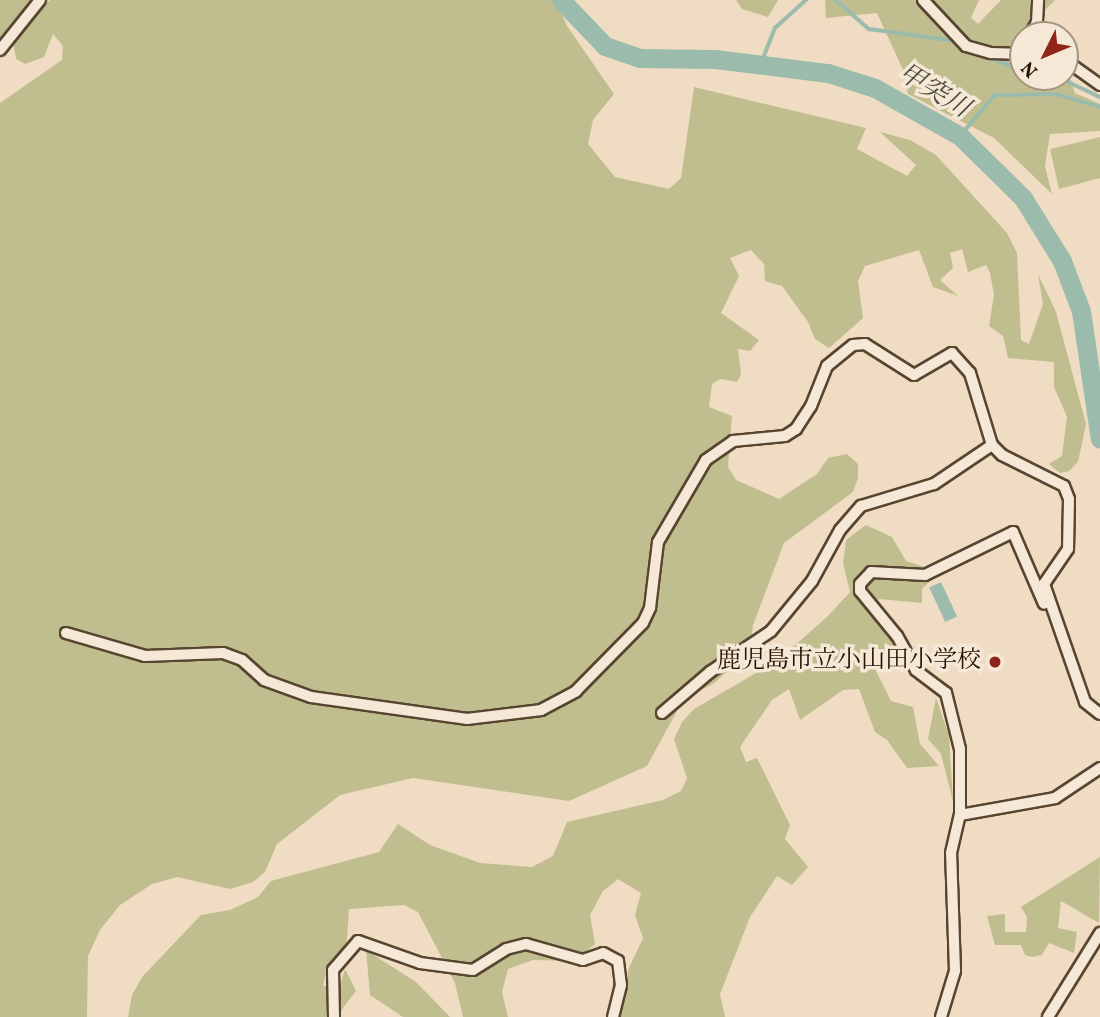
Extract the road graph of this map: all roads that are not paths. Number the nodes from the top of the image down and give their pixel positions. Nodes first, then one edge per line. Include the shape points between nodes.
1 (40, 0) edge
2 (923, 0) edge
3 (1038, 0) edge
4 (1037, 21) edge
5 (0, 50) edge
6 (1009, 54) edge
7 (1079, 70) edge
8 (1100, 85) edge
9 (992, 444) junction
10 (1056, 627) junction
11 (66, 633) dead end
12 (663, 713) dead end
13 (1100, 714) edge
14 (1100, 768) edge
15 (960, 815) junction
16 (1100, 933) edge
17 (334, 1017) edge
18 (613, 1017) edge
19 (941, 1017) edge
20 (1048, 1017) edge

1 - 5 street
2 - 6 street via 966,46
3 - 4 street
7 - 8 street
9 - 10 street via 1002,455 1065,486 1068,549 1044,584
9 - 11 street via 970,373 952,353 915,375 878,349 853,345 827,366 796,429 785,436 733,441 706,460 658,542 650,608 643,623 576,691 541,710 467,719 311,697 264,680 242,660 223,653 145,656
9 - 12 street via 934,484 871,501 850,515 812,581 771,631 710,672
10 - 13 street via 1085,702
10 - 15 street via 1013,532 925,575 871,572 860,584 860,591 897,636 916,670 946,693 960,749
14 - 15 street via 1055,798
15 - 19 street via 951,853 955,971
16 - 20 street
17 - 18 street via 333,970 358,940 420,963 473,970 506,948 526,944 583,960 603,953 618,961 621,985

